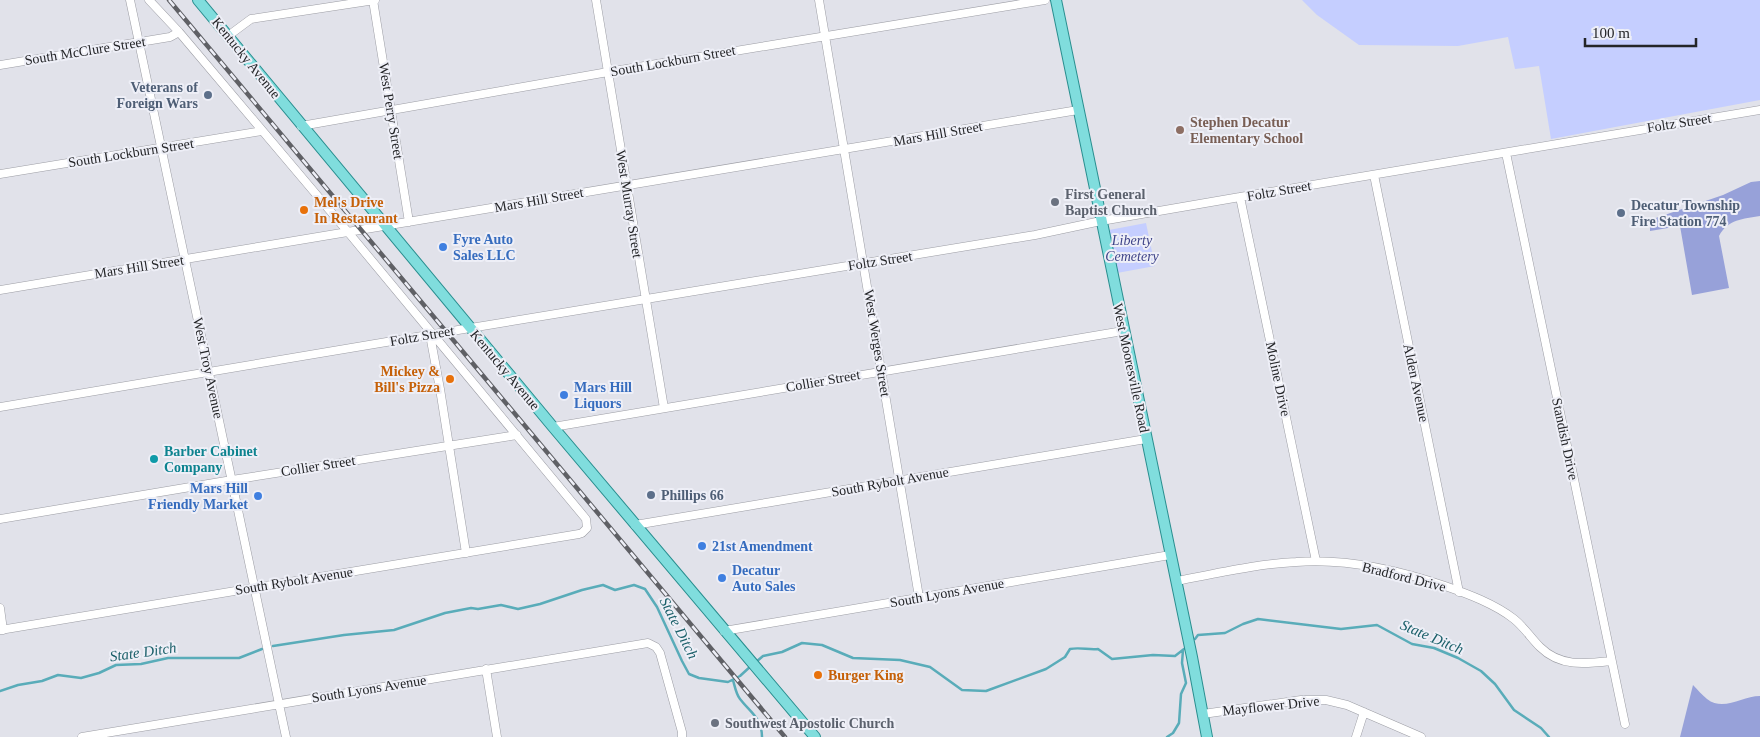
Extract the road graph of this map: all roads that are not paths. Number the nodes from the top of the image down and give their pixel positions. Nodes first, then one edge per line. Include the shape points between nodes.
1 (130, 0) edge
2 (149, 0) edge
3 (198, 0) edge
4 (374, 0) edge
5 (596, 0) edge
6 (819, 0) edge
7 (1045, 0) edge
8 (1056, 0) edge
9 (179, 32) junction
10 (228, 36) junction
11 (825, 36) junction
12 (139, 42) junction
13 (0, 65) edge
14 (608, 72) junction
15 (391, 109) junction
16 (1078, 110) junction
17 (1760, 110) edge
18 (301, 126) junction
19 (262, 131) junction
20 (162, 148) junction
21 (844, 149) junction
22 (1506, 153) junction
23 (0, 174) edge
24 (1374, 175) junction
25 (626, 186) junction
26 (1240, 197) junction
27 (409, 222) junction
28 (1101, 222) junction
29 (385, 225) junction
30 (348, 232) junction
31 (185, 259) junction
32 (864, 264) junction
33 (0, 290) edge
34 (645, 299) junction
35 (470, 328) junction
36 (1124, 331) junction
37 (431, 334) junction
38 (881, 371) junction
39 (209, 372) junction
40 (0, 407) edge
41 (664, 408) junction
42 (553, 427) junction
43 (517, 435) junction
44 (1146, 439) junction
45 (449, 445) junction
46 (232, 480) junction
47 (900, 480) junction
48 (0, 519) edge
49 (635, 525) junction
50 (466, 553) junction
51 (1170, 555) junction
52 (1316, 561) junction
53 (1176, 581) junction
54 (254, 588) junction
55 (1459, 592) junction
56 (919, 598) junction
57 (0, 608) edge
58 (2, 630) edge
59 (724, 631) junction
60 (1611, 661) junction
61 (486, 669) junction
62 (279, 704) junction
63 (1364, 712) junction
64 (1203, 714) junction
65 (1624, 724) dead end
66 (82, 737) edge
67 (286, 737) edge
68 (497, 737) edge
69 (682, 737) edge
70 (815, 737) edge
71 (1207, 737) edge
72 (1356, 737) edge
73 (1421, 737) edge

1 - 12 street, West Troy Avenue
2 - 9 street
3 - 10 main road, Kentucky Avenue
4 - 10 street via 251,18
4 - 15 street, West Perry Street
5 - 14 street, West Murray Street
6 - 11 street, West Werges Street
7 - 11 street, South Lockburn Street
8 - 16 main road, West Mooresville Road
9 - 12 street, South McClure Street via 170,37
9 - 19 street
10 - 18 main road, Kentucky Avenue
11 - 14 street, South Lockburn Street
11 - 21 street, West Werges Street
12 - 13 street, South McClure Street
12 - 20 street, West Troy Avenue
14 - 15 street, South Lockburn Street
14 - 25 street, West Murray Street
15 - 18 street, South Lockburn Street
15 - 27 street, West Perry Street
16 - 21 street, Mars Hill Street
16 - 28 main road, West Mooresville Road
17 - 22 street, Foltz Street
18 - 29 main road, Kentucky Avenue
19 - 20 street, South Lockburn Street
19 - 30 street
20 - 23 street, South Lockburn Street
20 - 31 street, West Troy Avenue
21 - 25 street, Mars Hill Street
21 - 32 street, West Werges Street
22 - 24 street, Foltz Street
22 - 60 street, Standish Drive
24 - 26 street, Foltz Street
24 - 55 street, Alden Avenue
25 - 27 street, Mars Hill Street
25 - 34 street, West Murray Street
26 - 28 street, Foltz Street
26 - 52 street, Moline Drive
27 - 29 street, Mars Hill Street
28 - 32 street, Foltz Street
28 - 36 main road, West Mooresville Road
29 - 30 street, Mars Hill Street
29 - 35 main road, Kentucky Avenue
30 - 31 street, Mars Hill Street
30 - 37 street
31 - 33 street, Mars Hill Street
31 - 39 street, West Troy Avenue
32 - 34 street, Foltz Street
32 - 38 street, West Werges Street
34 - 35 street, Foltz Street
34 - 41 street, West Murray Street
35 - 37 street, Foltz Street
35 - 42 main road, Kentucky Avenue
36 - 38 street, Collier Street
36 - 44 main road, West Mooresville Road
37 - 39 street, Foltz Street
37 - 43 street
37 - 45 street
38 - 41 street, Collier Street
38 - 47 street, West Werges Street
39 - 40 street, Foltz Street
39 - 46 street, West Troy Avenue
41 - 42 street, Collier Street
42 - 49 main road, Kentucky Avenue
43 - 45 street, Collier Street
43 - 50 street, South Rybolt Avenue via 586,520 586,528 578,534
44 - 47 street, South Rybolt Avenue
44 - 51 main road, West Mooresville Road
45 - 46 street, Collier Street
45 - 50 street
46 - 48 street, Collier Street
46 - 54 street, West Troy Avenue
47 - 49 street, South Rybolt Avenue
47 - 56 street, West Werges Street
49 - 59 main road, Kentucky Avenue
50 - 54 street, South Rybolt Avenue
51 - 53 main road, West Mooresville Road
51 - 56 street, South Lyons Avenue
52 - 53 street, Bradford Drive via 1280,563
52 - 55 street, Bradford Drive via 1378,568
53 - 64 main road, West Mooresville Road
54 - 58 street, South Rybolt Avenue
54 - 62 street, West Troy Avenue
55 - 60 street, Bradford Drive via 1507,614 1541,648 1558,659 1578,664
56 - 59 street, South Lyons Avenue
57 - 58 street
59 - 70 main road, Kentucky Avenue
60 - 65 street, Standish Drive
61 - 62 street, South Lyons Avenue
61 - 68 street
61 - 69 street, South Lyons Avenue via 648,643 660,653
62 - 66 street, South Lyons Avenue
62 - 67 street, West Troy Avenue
63 - 64 street, Mayflower Drive via 1336,702 1311,700
63 - 72 street
63 - 73 street, Mayflower Drive
64 - 71 main road, West Mooresville Road

